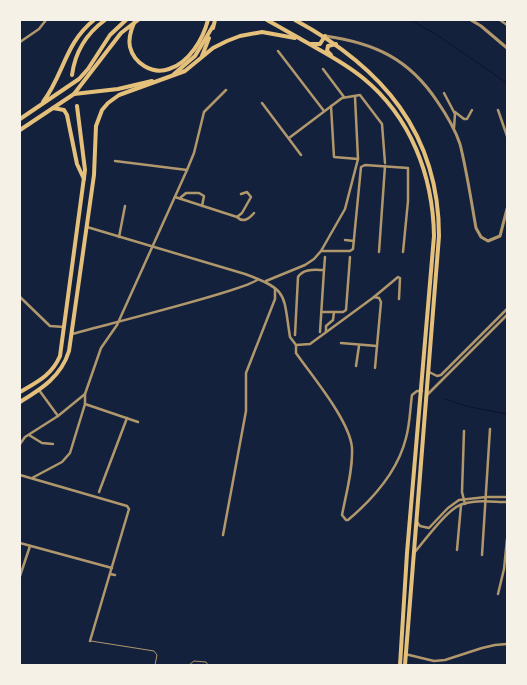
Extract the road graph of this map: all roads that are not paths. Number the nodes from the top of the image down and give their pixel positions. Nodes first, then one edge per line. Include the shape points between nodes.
1 (46, 20) edge
2 (94, 20) edge
3 (105, 20) edge
4 (126, 20) edge
5 (208, 20) edge
6 (215, 20) edge
7 (267, 20) edge
8 (295, 20) edge
9 (471, 20) edge
10 (500, 20) edge
11 (136, 21) edge
12 (507, 25) edge
13 (213, 26) junction
14 (325, 36) junction
15 (299, 39) junction
16 (20, 42) edge
17 (306, 42) junction
18 (336, 44) junction
19 (507, 48) edge
20 (278, 51) dead end
21 (201, 58) junction
22 (334, 58) junction
23 (323, 69) dead end
24 (72, 75) dead end
25 (226, 90) dead end
26 (74, 94) junction
27 (444, 94) dead end
28 (355, 97) junction
29 (345, 98) junction
30 (262, 102) dead end
31 (360, 104) junction
32 (41, 105) junction
33 (77, 106) dead end
34 (331, 106) junction
35 (53, 108) junction
36 (472, 110) dead end
37 (498, 110) dead end
38 (324, 111) junction
39 (454, 112) junction
40 (20, 119) edge
41 (454, 129) junction
42 (20, 130) edge
43 (507, 136) edge
44 (290, 138) junction
45 (301, 155) dead end
46 (358, 159) junction
47 (115, 161) dead end
48 (385, 163) dead end
49 (385, 166) junction
50 (187, 170) junction
51 (84, 179) junction
52 (241, 194) dead end
53 (175, 197) junction
54 (180, 198) junction
55 (125, 206) dead end
56 (202, 206) junction
57 (507, 209) edge
58 (254, 213) dead end
59 (237, 217) junction
60 (86, 227) junction
61 (119, 237) junction
62 (345, 240) dead end
63 (354, 241) junction
64 (152, 246) junction
65 (321, 251) junction
66 (379, 252) dead end
67 (403, 252) dead end
68 (325, 257) dead end
69 (350, 257) dead end
70 (324, 270) junction
71 (258, 278) junction
72 (265, 282) junction
73 (275, 288) junction
74 (20, 297) edge
75 (374, 297) junction
76 (399, 299) dead end
77 (507, 309) edge
78 (322, 312) junction
79 (334, 312) junction
80 (507, 315) edge
81 (119, 320) junction
82 (64, 327) junction
83 (320, 332) dead end
84 (326, 333) junction
85 (71, 334) junction
86 (295, 336) dead end
87 (341, 344) dead end
88 (296, 345) junction
89 (359, 346) junction
90 (377, 346) junction
91 (356, 366) dead end
92 (375, 368) dead end
93 (428, 372) junction
94 (39, 390) junction
95 (422, 391) junction
96 (20, 392) edge
97 (85, 394) junction
98 (426, 396) junction
99 (20, 402) edge
100 (85, 404) junction
101 (58, 416) junction
102 (127, 418) junction
103 (138, 422) dead end
104 (490, 429) dead end
105 (464, 432) dead end
106 (29, 435) junction
107 (20, 444) edge
108 (54, 444) dead end
109 (20, 475) edge
110 (32, 478) junction
111 (99, 492) dead end
112 (486, 497) junction
113 (507, 497) edge
114 (464, 498) junction
115 (486, 502) junction
116 (507, 502) edge
117 (465, 504) junction
118 (461, 505) junction
119 (416, 522) junction
120 (223, 535) dead end
121 (507, 539) edge
122 (20, 544) edge
123 (30, 546) junction
124 (457, 550) dead end
125 (413, 554) junction
126 (482, 555) dead end
127 (112, 568) junction
128 (110, 574) junction
129 (115, 575) dead end
130 (20, 576) edge
131 (498, 594) dead end
132 (90, 641) joint
133 (507, 644) edge
134 (401, 652) junction
135 (406, 654) junction
136 (155, 665) edge
137 (189, 665) edge
138 (208, 665) edge
139 (400, 665) edge
140 (405, 665) edge

1 - 16 street via 40,29
2 - 32 main road via 77,37 54,85
3 - 24 main road via 84,42 75,59
4 - 32 main road via 110,35 84,75
5 - 11 main road via 189,55 177,65 162,71 144,66 130,48 130,38
6 - 13 main road
7 - 15 main road
8 - 14 main road
9 - 19 street
10 - 12 street
11 - 26 main road via 121,33
13 - 21 main road
13 - 26 main road via 195,56 175,73 118,89
14 - 17 main road via 320,44
14 - 18 main road
14 - 41 street via 376,48 404,64 425,83
15 - 17 main road
15 - 21 main road via 272,33 253,33 227,41
17 - 22 main road
18 - 22 main road via 326,48
18 - 93 main road via 363,66 399,103 418,138 431,174 438,204 440,236
20 - 38 street
21 - 60 main road via 175,76 114,98 102,110 96,126 94,176
22 - 95 main road via 364,78 394,107 421,160 430,192 434,236
23 - 29 street
25 - 50 street via 204,112
26 - 35 main road
27 - 39 street
28 - 29 street
28 - 31 street
28 - 31 street via 361,95
29 - 34 street
30 - 44 street
31 - 46 street
31 - 48 street via 382,124
32 - 40 main road
33 - 51 main road via 85,159
34 - 38 street
34 - 46 street via 334,157
35 - 42 main road
35 - 51 main road via 64,110 67,115 77,164
36 - 39 street via 469,118 465,120
37 - 43 street
38 - 44 street
39 - 41 street
41 - 57 street via 462,153 476,228 481,237 488,241 500,236
44 - 45 street
46 - 65 street via 345,209
47 - 50 street
49 - 63 street via 365,165 361,168
49 - 66 street
49 - 67 street via 406,167 409,170
50 - 53 street
51 - 82 main road
52 - 59 street via 247,192 251,197
53 - 54 street
53 - 64 street
54 - 56 street
54 - 56 street via 186,193 199,193 204,196
55 - 61 street
56 - 59 street
58 - 59 street via 246,220
60 - 61 street
60 - 85 main road
61 - 64 street
62 - 63 street
63 - 65 street via 354,248 351,251
64 - 71 street
64 - 81 street
65 - 72 street via 310,263
68 - 70 street
69 - 79 street via 347,309 344,312
70 - 78 street
70 - 86 street via 310,270 299,275
71 - 72 street
71 - 81 street via 251,284 221,294
72 - 73 street
73 - 88 street via 283,296 290,337
73 - 120 street via 275,299 246,373 246,411
74 - 82 street via 50,326
75 - 76 street via 398,277
75 - 84 street
75 - 90 street via 379,298 381,302
77 - 93 street via 441,375 436,376
78 - 79 street
78 - 83 street
79 - 84 street via 333,320 326,327
80 - 98 street
81 - 85 street
81 - 97 street via 102,348
82 - 96 main road via 60,356 56,365 45,377
84 - 88 street via 307,346
85 - 94 main road via 64,364 55,377
87 - 89 street
88 - 95 street via 296,353 338,414 349,435 352,455 342,515 346,520 375,496 406,437 412,395 416,391
89 - 90 street
89 - 91 street
90 - 92 street
93 - 98 main road
94 - 99 main road
94 - 101 street
95 - 134 main road
97 - 100 street
97 - 101 street
98 - 119 main road
100 - 102 street
100 - 110 street via 68,458
101 - 106 street
102 - 103 street
102 - 111 street
104 - 112 street
105 - 114 street
106 - 107 street
106 - 108 street via 42,443
109 - 110 street
110 - 127 street via 127,506 129,512
112 - 113 street
112 - 114 street
112 - 115 street
114 - 117 street
114 - 119 street via 454,503 429,528
115 - 116 street
115 - 117 street
115 - 126 street
117 - 118 street
118 - 124 street
118 - 125 street via 452,511
119 - 125 main road
121 - 131 street
122 - 123 street
123 - 127 street
123 - 130 street
125 - 135 main road
127 - 128 street
128 - 129 street
128 - 132 street
132 - 136 lane via 154,651 157,655
133 - 135 street via 495,644 445,660 434,661
134 - 135 street
134 - 139 main road
135 - 140 main road
137 - 138 lane via 194,661 206,662

